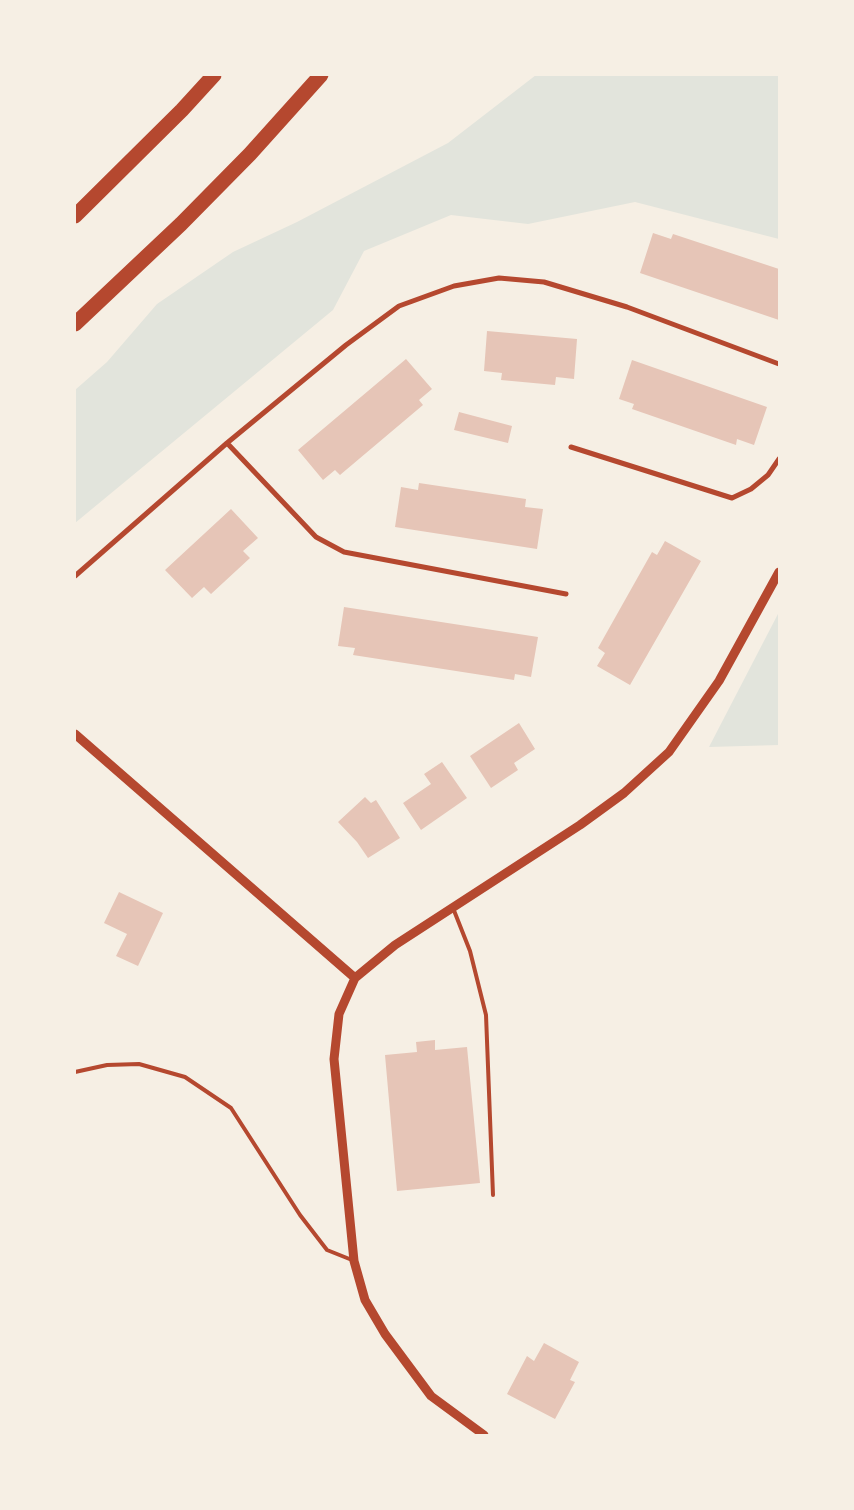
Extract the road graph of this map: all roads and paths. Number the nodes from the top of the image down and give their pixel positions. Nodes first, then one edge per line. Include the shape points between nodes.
1 (214, 75) edge
2 (322, 75) edge
3 (75, 216) edge
4 (75, 324) edge
5 (779, 364) edge
6 (227, 443) junction
7 (571, 447) dead end
8 (779, 460) edge
9 (779, 572) edge
10 (75, 576) edge
11 (566, 594) dead end
12 (75, 734) edge
13 (453, 908) junction
14 (355, 978) junction
15 (75, 1072) edge
16 (493, 1195) dead end
17 (354, 1261) junction
18 (484, 1435) edge

1 - 3 highway
2 - 4 highway via 181,224
5 - 6 street via 627,307 544,282 499,278 454,286 400,306 346,345
6 - 10 street
6 - 11 street via 316,537 344,552
7 - 8 street via 732,498 751,489 768,475
9 - 13 street via 719,681 669,752 624,793 580,825
12 - 14 street
13 - 14 street via 395,945
13 - 16 lane via 470,951 486,1015
14 - 17 street via 339,1014 334,1059
15 - 17 lane via 107,1065 139,1064 185,1076 231,1108 300,1215 327,1250
17 - 18 street via 365,1300 385,1334 431,1396

